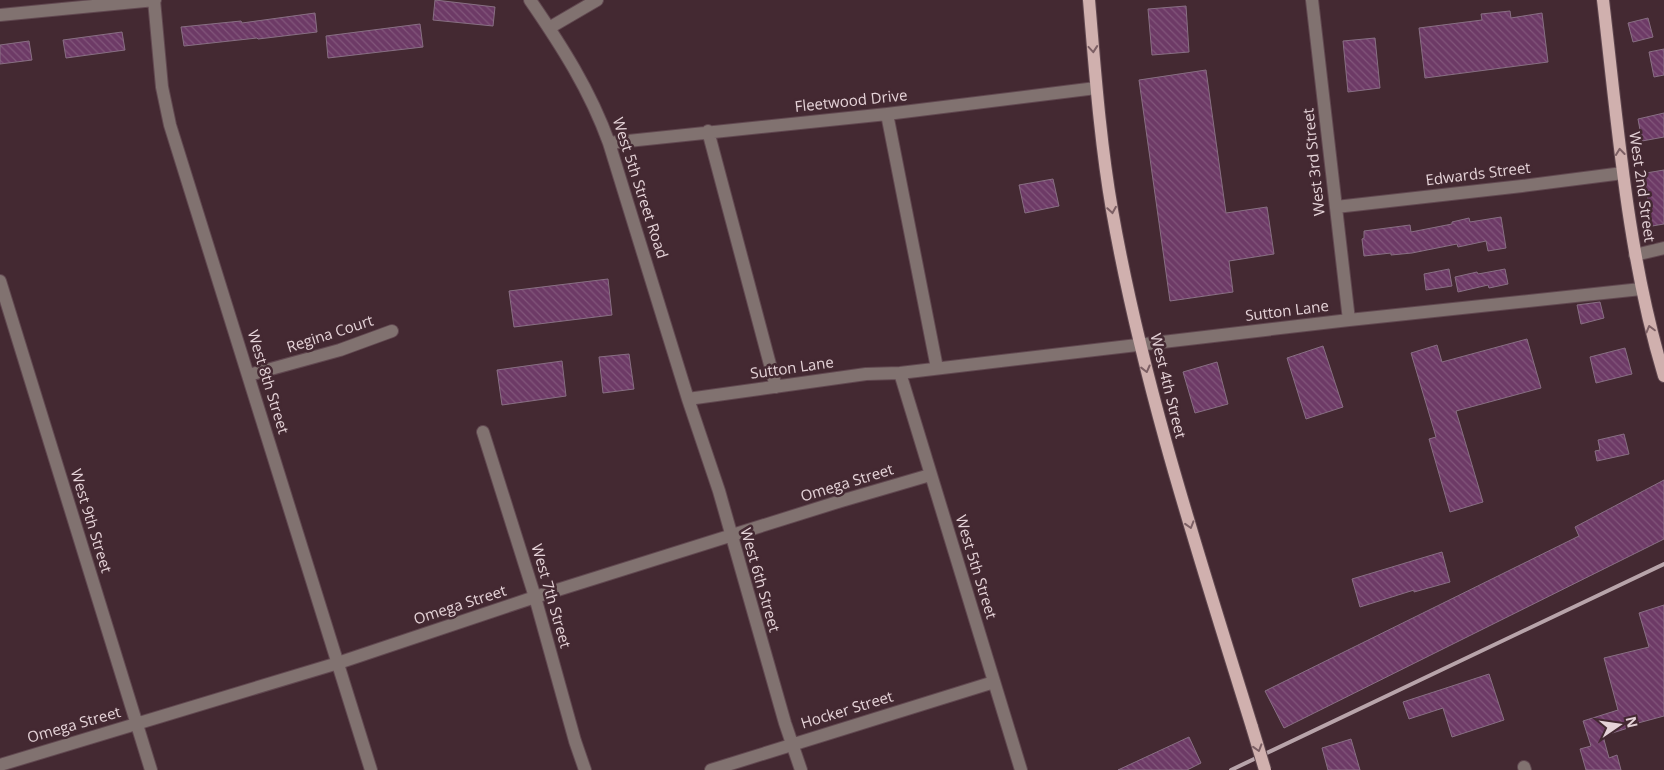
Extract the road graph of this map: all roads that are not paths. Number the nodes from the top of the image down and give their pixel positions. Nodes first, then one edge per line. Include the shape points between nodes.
1 (155, 0) edge
2 (530, 0) edge
3 (597, 0) edge
4 (1089, 0) edge
5 (1312, 0) edge
6 (1603, 0) edge
7 (0, 15) edge
8 (550, 28) junction
9 (1096, 88) junction
10 (887, 114) junction
11 (708, 131) junction
12 (609, 142) junction
13 (1623, 173) junction
14 (1336, 207) junction
15 (1664, 248) edge
16 (1635, 255) junction
17 (0, 281) edge
18 (1641, 289) junction
19 (1349, 320) junction
20 (392, 330) dead end
21 (1140, 344) junction
22 (937, 368) junction
23 (900, 373) junction
24 (249, 375) junction
25 (1664, 376) edge
26 (776, 387) junction
27 (688, 399) junction
28 (483, 432) dead end
29 (930, 475) junction
30 (731, 537) junction
31 (535, 597) junction
32 (338, 663) junction
33 (994, 682) junction
34 (136, 724) junction
35 (793, 743) junction
36 (0, 765) edge
37 (151, 770) edge
38 (371, 770) edge
39 (585, 770) edge
40 (711, 770) edge
41 (801, 770) edge
42 (1021, 770) edge
43 (1265, 770) edge

1 - 7 street
1 - 24 street, West 8th Street via 162,87 170,125
2 - 8 street, West 5th Street Road
3 - 8 street
4 -> 9 main road, West 4th Street
5 - 14 street, West 3rd Street
13 -> 6 main road, West 2nd Street
8 - 12 street, West 5th Street Road via 588,92
9 - 10 street, Fleetwood Drive
9 -> 21 main road, West 4th Street via 1112,208
10 - 11 street, Fleetwood Drive
10 - 22 street
11 - 12 street, Fleetwood Drive
11 - 26 street
12 - 27 street, West 5th Street Road
13 - 14 street, Edwards Street
13 - 16 main road, West 2nd Street
14 - 19 street, West 3rd Street
15 - 16 street
16 - 18 main road, West 2nd Street
17 - 34 street, West 9th Street
18 - 19 street, Sutton Lane
25 -> 18 main road, West 2nd Street
19 - 21 street, Sutton Lane
20 - 24 street, Regina Court via 340,350
21 - 22 street, Sutton Lane
21 -> 43 main road, West 4th Street, bridge via 1184,508
22 - 23 street, Sutton Lane
23 - 26 street, Sutton Lane via 866,374
23 - 29 street, West 5th Street
24 - 32 street, West 8th Street
26 - 27 street, Sutton Lane
27 - 30 street, West 6th Street
28 - 31 street, West 7th Street
29 - 30 street, Omega Street
29 - 33 street, West 5th Street
30 - 31 street, Omega Street
30 - 35 street, West 6th Street
31 - 32 street, Omega Street
31 - 39 street, West 7th Street
32 - 34 street, Omega Street
32 - 38 street, West 8th Street
33 - 35 street, Hocker Street
33 - 42 street, West 5th Street
34 - 36 street, Omega Street
34 - 37 street, West 9th Street
35 - 40 street, Hocker Street
35 - 41 street, West 6th Street

